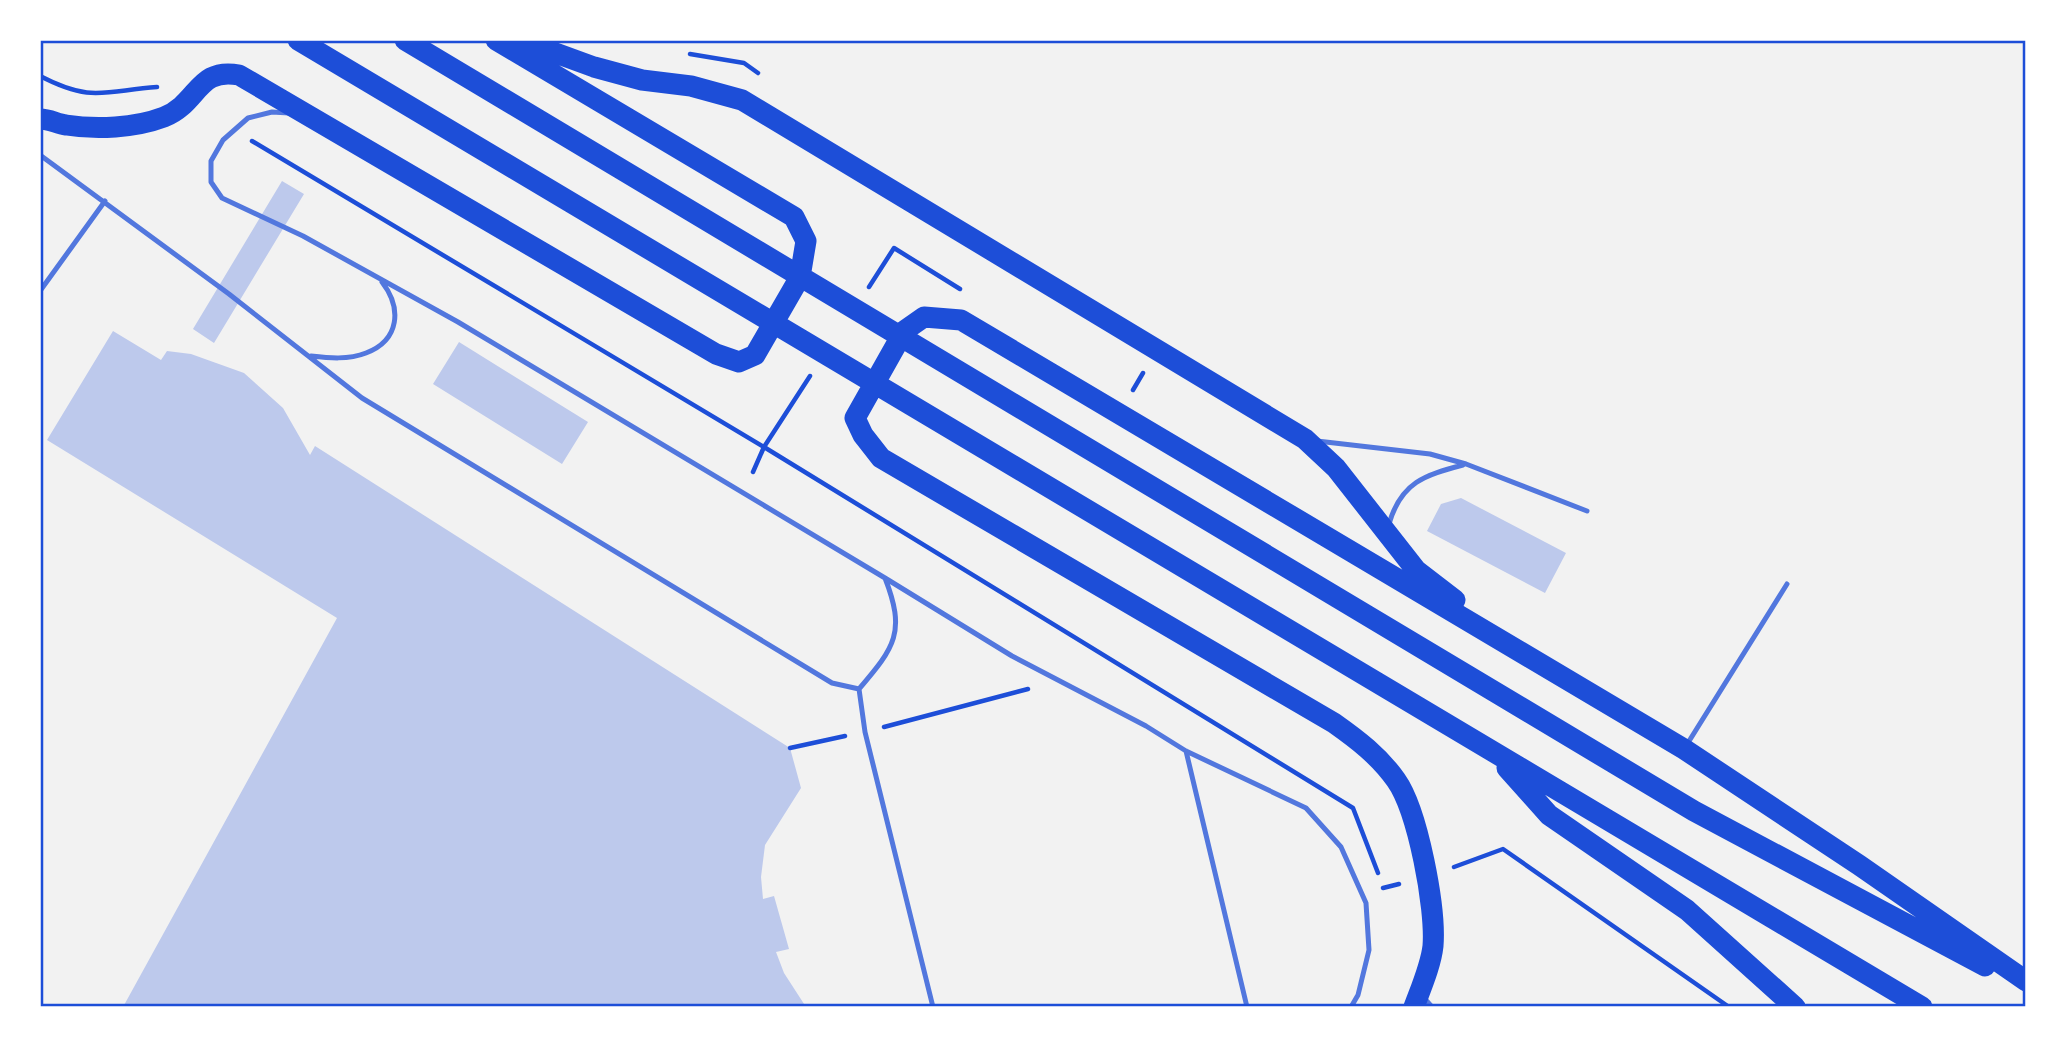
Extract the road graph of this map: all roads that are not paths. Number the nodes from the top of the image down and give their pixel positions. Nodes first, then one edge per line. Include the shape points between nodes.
1 (298, 40) edge
2 (405, 40) edge
3 (496, 40) edge
4 (520, 40) edge
5 (308, 114) junction
6 (40, 119) edge
7 (40, 155) edge
8 (105, 201) junction
9 (379, 278) junction
10 (40, 291) edge
11 (311, 356) junction
12 (1305, 439) junction
13 (1466, 464) junction
14 (1587, 511) dead end
15 (1386, 533) junction
16 (885, 578) junction
17 (1787, 584) dead end
18 (1525, 655) junction
19 (859, 689) junction
20 (1684, 749) junction
21 (1186, 751) junction
22 (1491, 751) junction
23 (2026, 981) edge
24 (2026, 988) edge
25 (1422, 1002) edge
26 (933, 1007) edge
27 (1247, 1007) edge
28 (1351, 1007) edge
29 (1795, 1007) edge
30 (1922, 1007) edge

1 - 22 highway
2 - 24 highway via 1694,811
3 - 5 highway via 794,217 806,240 800,276 755,355 739,362 716,354
4 - 12 highway via 642,80 691,86 742,100
5 - 6 highway via 239,75 221,71 187,103 162,118 128,125 75,126
5 - 9 lane via 272,112 248,118 232,130 211,161 211,182 222,198
7 - 8 lane
8 - 10 lane
8 - 11 lane
9 - 11 lane via 391,293 397,316 381,344 348,358
9 - 16 lane
11 - 19 lane via 373,405 832,682
12 - 13 lane via 1430,454
12 - 15 highway via 1336,468
13 - 14 lane
13 - 15 lane via 1416,479 1400,498
15 - 18 highway via 1416,570
16 - 19 lane via 895,605 895,634 890,653
16 - 21 lane via 1013,656
17 - 20 lane
18 - 20 highway
18 - 25 highway via 961,320 924,317 904,331 855,418 881,458 1334,723 1372,750 1398,782 1419,841 1431,895 1433,947
19 - 26 lane via 867,743
20 - 23 highway
21 - 27 lane
21 - 28 lane via 1306,808 1341,847 1366,903 1369,950
22 - 29 highway via 1549,815 1687,910
22 - 30 highway

